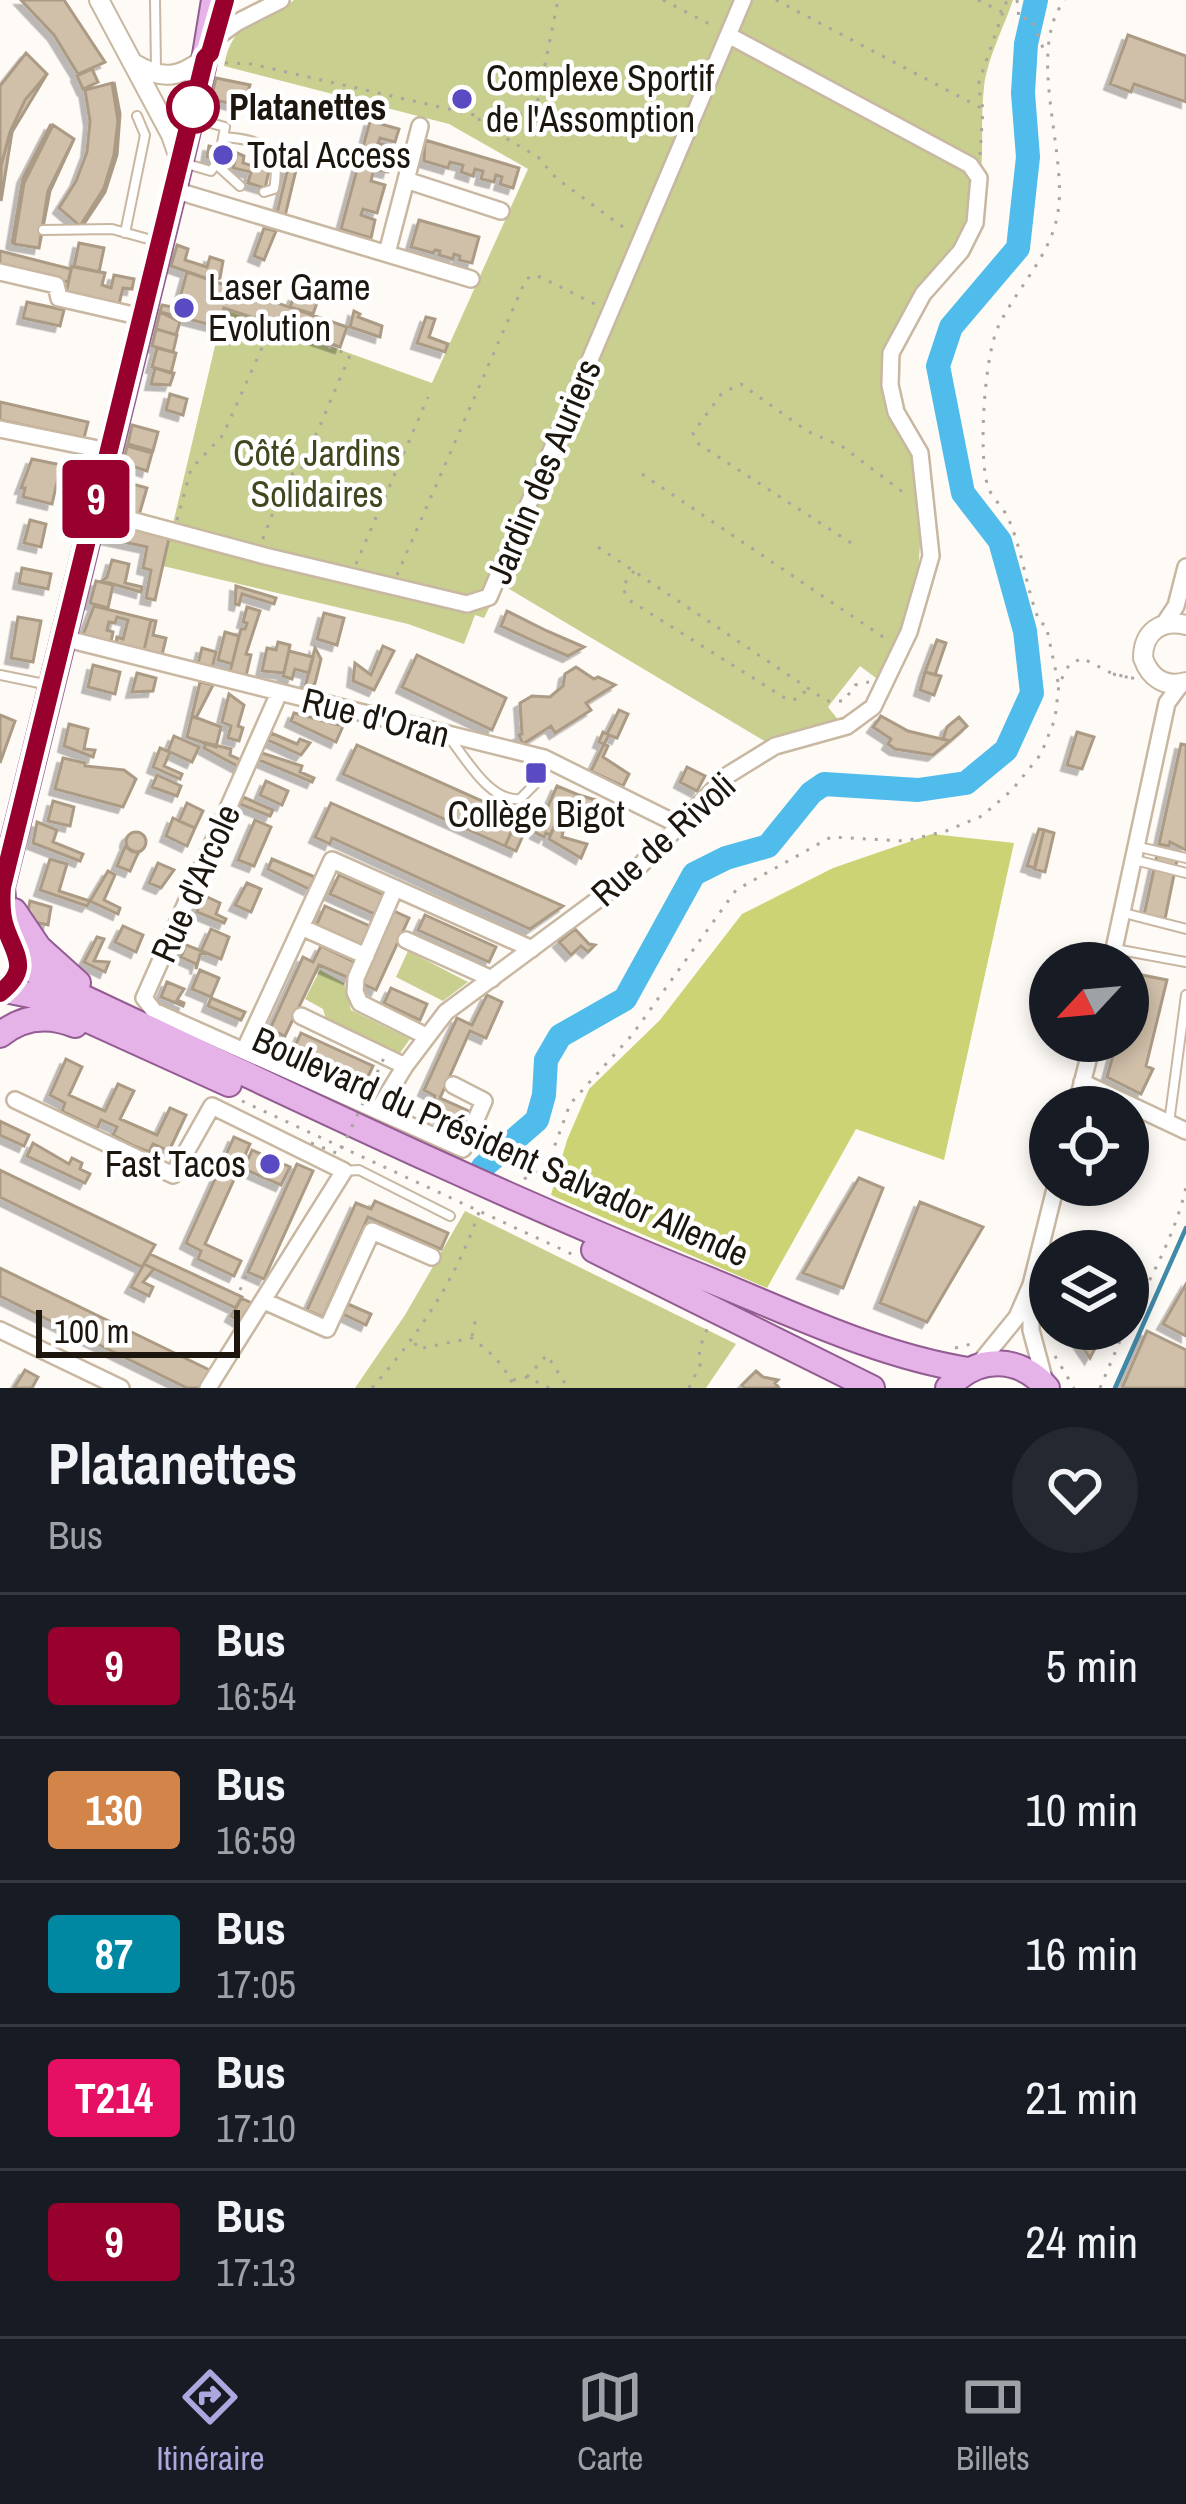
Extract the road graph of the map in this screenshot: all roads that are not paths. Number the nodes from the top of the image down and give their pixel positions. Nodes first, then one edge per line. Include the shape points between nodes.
1 (100, 0) edge
2 (155, 0) edge
3 (214, 0) edge
4 (225, 0) edge
5 (281, 0) edge
6 (743, 0) edge
7 (730, 36) junction
8 (212, 53) junction
9 (133, 63) junction
10 (156, 76) junction
11 (137, 116) dead end
12 (190, 118) junction
13 (420, 126) dead end
14 (224, 137) junction
15 (219, 158) junction
16 (180, 161) junction
17 (406, 180) junction
18 (240, 186) dead end
19 (174, 190) junction
20 (264, 192) dead end
21 (501, 212) dead end
22 (43, 230) dead end
23 (125, 233) junction
24 (160, 242) junction
25 (387, 253) junction
26 (0, 272) edge
27 (471, 279) dead end
28 (142, 316) junction
29 (0, 430) edge
30 (108, 451) junction
31 (94, 510) junction
32 (1185, 572) edge
33 (1186, 623) edge
34 (1164, 624) junction
35 (63, 638) junction
36 (0, 676) edge
37 (1156, 679) junction
38 (1183, 683) edge
39 (51, 686) junction
40 (279, 693) junction
41 (447, 735) junction
42 (1158, 744) junction
43 (532, 755) junction
44 (679, 824) junction
45 (6, 841) edge
46 (1134, 853) junction
47 (1186, 858) edge
48 (1186, 873) edge
49 (394, 888) junction
50 (1122, 912) junction
51 (302, 927) junction
52 (1186, 929) edge
53 (3, 930) edge
54 (406, 940) dead end
55 (1116, 942) edge
56 (532, 950) junction
57 (18, 956) junction
58 (366, 956) junction
59 (1149, 959) edge
60 (1186, 962) edge
61 (492, 979) junction
62 (3, 991) edge
63 (1186, 995) edge
64 (301, 1016) dead end
65 (0, 1035) edge
66 (427, 1036) junction
67 (139, 1042) junction
68 (244, 1051) junction
69 (1087, 1062) edge
70 (405, 1066) junction
71 (1082, 1082) junction
72 (453, 1085) dead end
73 (1081, 1086) edge
74 (15, 1100) dead end
75 (379, 1110) junction
76 (1169, 1123) junction
77 (1186, 1131) edge
78 (449, 1168) junction
79 (344, 1171) junction
80 (450, 1216) dead end
81 (432, 1257) dead end
82 (1029, 1290) edge
83 (264, 1301) junction
84 (0, 1330) edge
85 (1036, 1350) edge
86 (972, 1368) junction
87 (1046, 1387) edge
88 (121, 1388) edge
89 (208, 1388) edge
90 (872, 1388) edge
91 (948, 1388) edge

1 - 9 street
2 - 10 lane
3 - 8 main road
4 - 8 main road
5 - 8 street via 238,22
6 - 7 street, Jardin des Auriers
7 - 31 street, Jardin des Auriers via 489,597 467,604
7 - 44 street, Rue de Rivoli via 977,171 980,196 961,251 923,294 891,353 896,412 920,453 932,556 873,707 775,746 728,775
8 - 10 street via 173,77
8 - 12 main road
9 - 10 street
9 - 16 street
11 - 23 lane via 146,135
12 - 14 lane via 221,125
12 - 16 main road
13 - 17 street
14 - 15 lane
14 - 20 lane via 274,155 274,189
15 - 16 lane via 211,171
15 - 18 lane
16 - 19 main road
17 - 21 street
17 - 25 street
19 - 24 main road
19 - 25 street
22 - 23 lane
23 - 24 lane
24 - 28 main road
25 - 27 street
26 - 28 street via 56,285 59,298
28 - 30 main road
29 - 30 street
30 - 31 main road
31 - 35 main road
32 - 33 street
32 - 34 street
33 - 34 street
34 - 37 street via 1143,648
35 - 39 main road
35 - 40 street, Rue d'Oran
36 - 39 lane
37 - 38 street
37 - 42 street
38 - 42 street via 1167,703
39 - 45 main road
40 - 41 street, Rue d'Oran
40 - 68 street, Rue d'Arcole via 144,998 154,1011
41 - 43 street, Rue d'Oran
41 - 43 lane via 506,800 532,790
42 - 46 street
43 - 44 street, Rue d'Oran
44 - 56 street, Rue de Rivoli via 631,875
45 - 53 main road
45 - 78 main road via 20,851 15,913 70,979 406,1138
46 - 47 lane
46 - 48 lane
46 - 50 street
49 - 51 street via 332,860
49 - 56 street
49 - 58 street
50 - 52 lane
50 - 55 street
51 - 58 street
51 - 68 street
53 - 57 main road, Boulevard du Président Salvador Allende
54 - 61 street
56 - 61 street, Rue de Rivoli
57 - 62 main road, Boulevard du Président Salvador Allende
57 - 78 main road, Boulevard du Président Salvador Allende via 44,979
58 - 66 street via 356,978 360,1003
59 - 60 lane
61 - 66 street, Rue de Rivoli
62 - 67 main road, Boulevard du Président Salvador Allende via 35,996
63 - 76 lane
64 - 70 street
65 - 67 main road via 32,1017
66 - 70 street, Rue de Rivoli
67 - 90 main road, Boulevard du Président Salvador Allende via 614,1259
68 - 75 street, Rue d'Arcole
69 - 71 street
70 - 75 street, Rue de Rivoli
71 - 73 street
71 - 76 street
72 - 75 street, Rue d'Arcole via 484,1101 463,1149
74 - 79 street via 173,1175 212,1106
76 - 77 street
78 - 86 main road, Boulevard du Président Salvador Allende via 885,1351
79 - 80 lane via 358,1170
79 - 83 street
81 - 83 street via 372,1231 328,1329
82 - 86 street via 1017,1317
83 - 89 street
84 - 88 street
85 - 87 street
86 - 87 main road, Boulevard du Président Salvador Allende via 1012,1364
86 - 91 main road

